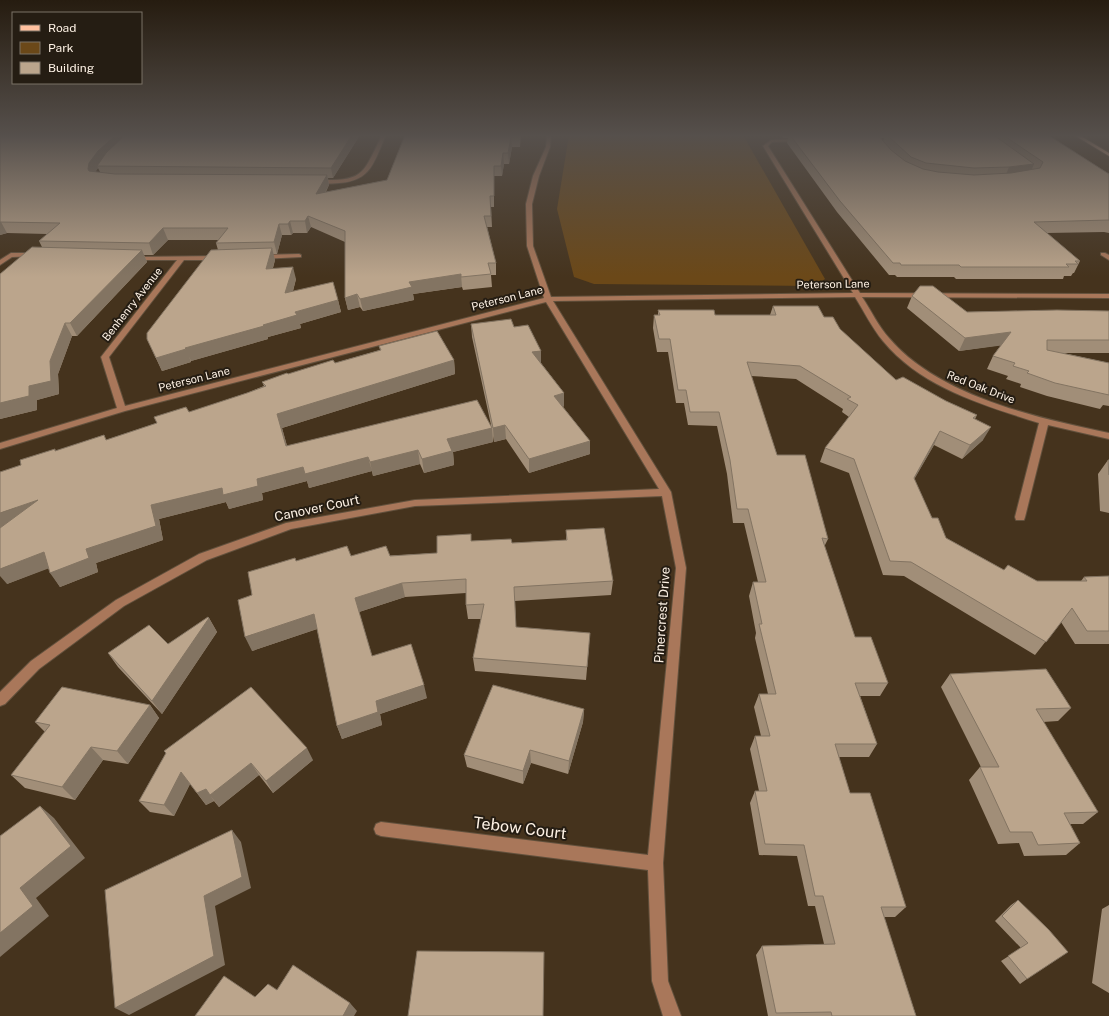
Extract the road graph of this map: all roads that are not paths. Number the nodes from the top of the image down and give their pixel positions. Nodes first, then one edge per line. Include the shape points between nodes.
1 (534, 182) edge
2 (787, 182) edge
3 (42, 256) edge
4 (299, 256) dead end
5 (127, 258) edge
6 (220, 258) edge
7 (252, 258) edge
8 (181, 259) junction
9 (0, 263) edge
10 (857, 295) junction
11 (1109, 296) edge
12 (548, 299) junction
13 (122, 409) junction
14 (1044, 422) junction
15 (1109, 436) edge
16 (0, 446) edge
17 (666, 492) junction
18 (1020, 517) dead end
19 (0, 700) edge
20 (382, 829) dead end
21 (655, 863) junction
22 (672, 1016) edge

1 - 12 street, Pinercrest Drive via 529,204 530,246
2 - 10 street, Red Oak Drive
3 - 9 street via 11,255
4 - 7 street
5 - 8 street
6 - 8 street
8 - 13 street, Benhenry Avenue via 105,357
10 - 11 street, Peterson Lane
10 - 12 street, Peterson Lane
10 - 14 street, Red Oak Drive via 885,339 904,358 941,384
12 - 13 street, Peterson Lane
12 - 17 street, Pinercrest Drive
13 - 16 street, Peterson Lane
14 - 15 street, Red Oak Drive
14 - 18 street
17 - 19 street, Canover Court via 415,503 290,526 203,557 120,603 35,665
17 - 21 street, Pinercrest Drive via 681,568
20 - 21 street, Tebow Court
21 - 22 street, Pinercrest Drive via 660,982

